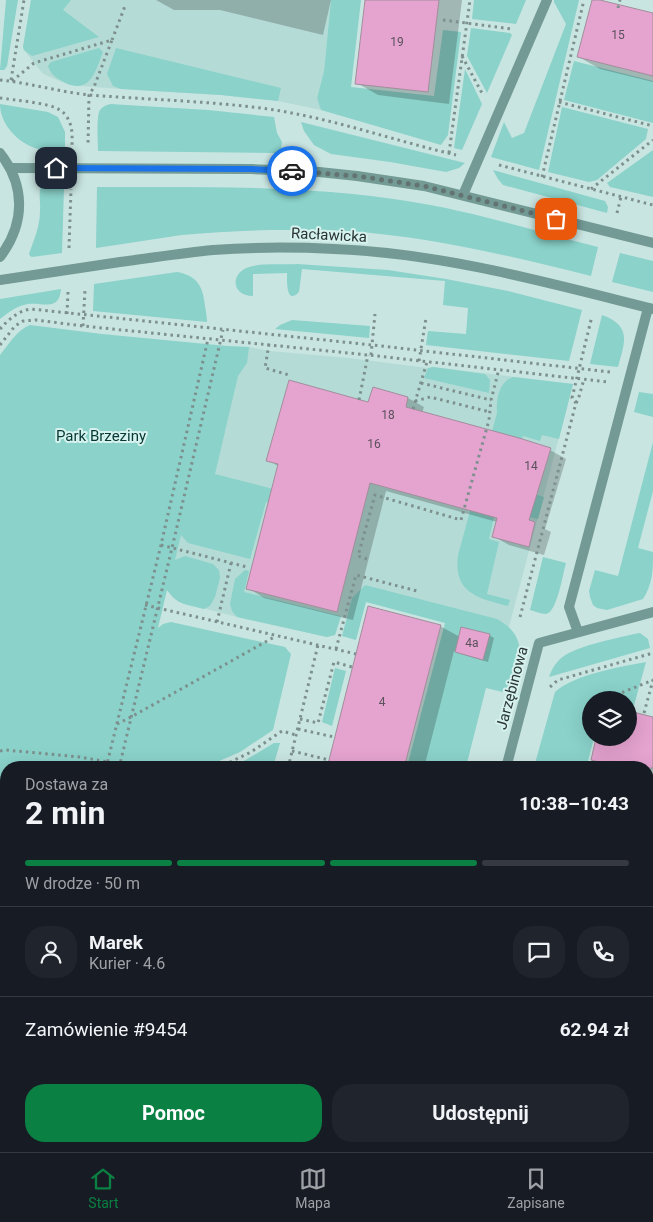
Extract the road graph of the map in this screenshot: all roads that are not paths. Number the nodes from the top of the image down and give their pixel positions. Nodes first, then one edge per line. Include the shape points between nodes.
1 (547, 0) edge
2 (0, 153) edge
3 (10, 168) junction
4 (463, 195) junction
5 (653, 243) edge
6 (0, 257) edge
7 (0, 280) edge
8 (651, 309) edge
9 (653, 612) edge
10 (578, 632) junction
11 (508, 761) edge

1 - 4 street
2 - 3 street
3 - 4 street via 319,172 388,180
3 - 6 street via 20,203 17,225 9,246
4 - 5 street
7 - 8 street, Racławicka via 213,250 336,249 454,263
8 - 10 street via 629,379 570,607
9 - 10 street, Jarzębinowa
10 - 11 street, Jarzębinowa via 539,643

